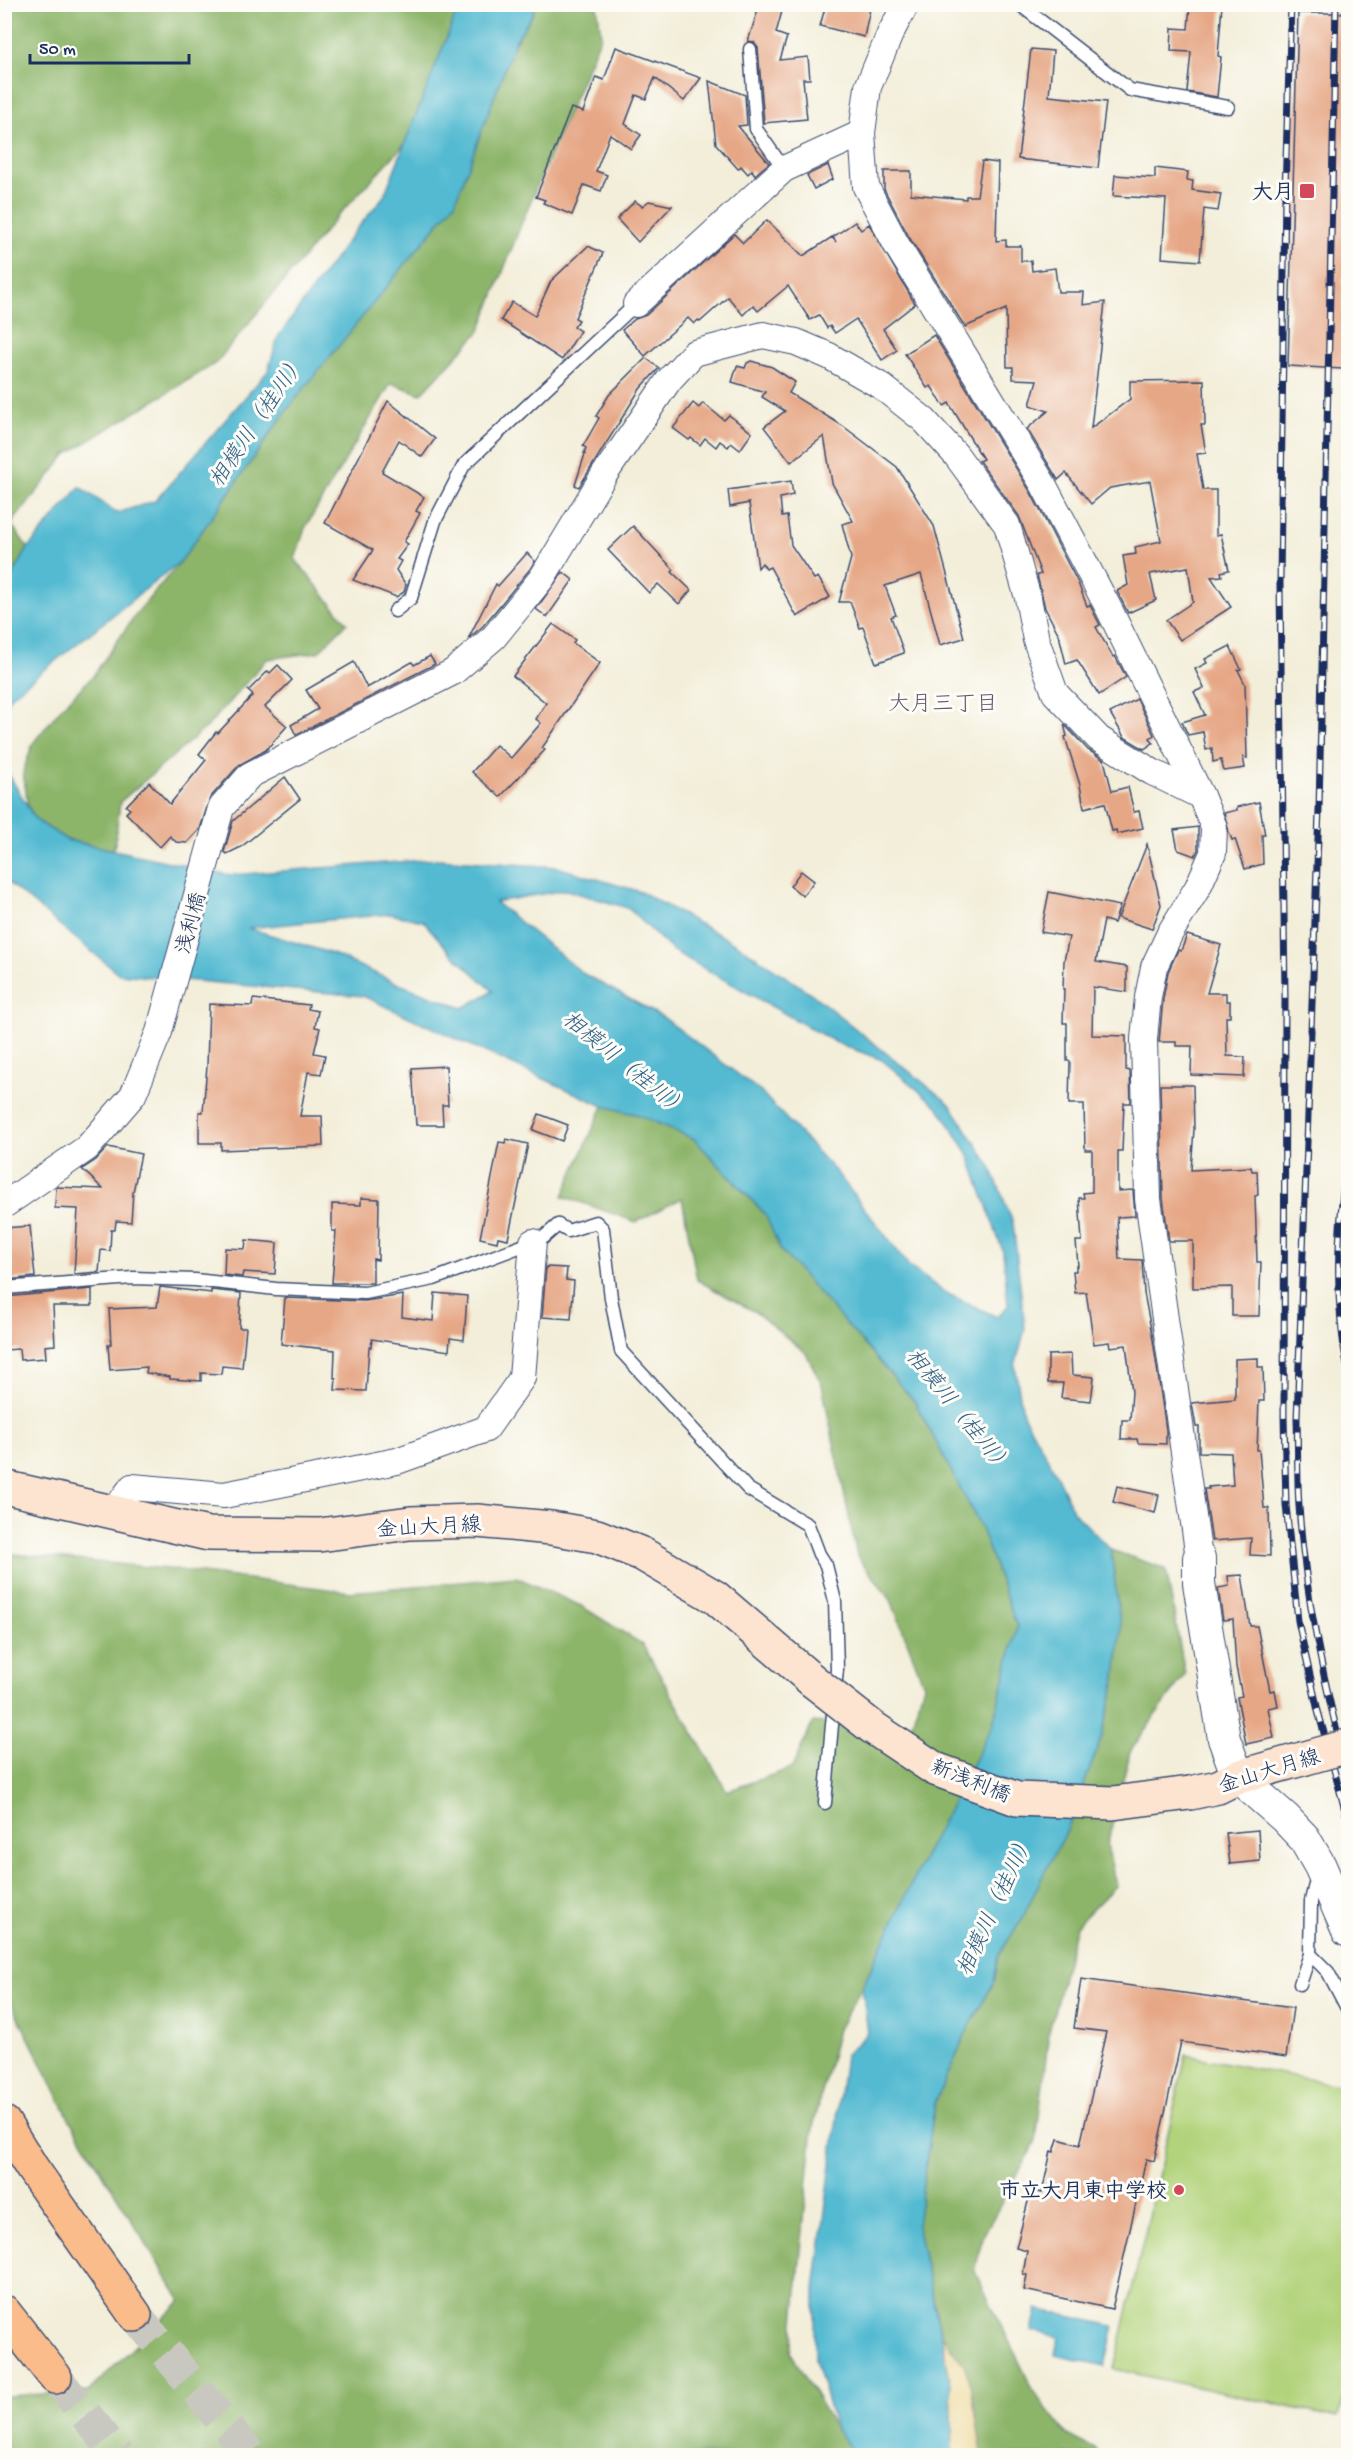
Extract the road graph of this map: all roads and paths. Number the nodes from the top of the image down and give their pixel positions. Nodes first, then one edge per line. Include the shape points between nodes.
1 (906, 4) edge
2 (1019, 4) edge
3 (750, 49) dead end
4 (1228, 107) dead end
5 (862, 133) junction
6 (784, 169) junction
7 (636, 304) joint
8 (395, 611) dead end
9 (1202, 796) junction
10 (4, 1205) edge
11 (533, 1242) junction
12 (4, 1288) edge
13 (4, 1487) edge
14 (114, 1511) junction
15 (1198, 1558) joint
16 (813, 1681) joint
17 (1348, 1746) edge
18 (1238, 1777) junction
19 (1190, 1793) joint
20 (825, 1803) dead end
21 (1320, 1866) junction
22 (1348, 1931) edge
23 (1310, 1954) junction
24 (1300, 1984) dead end
25 (1348, 2010) edge
26 (4, 2123) edge
27 (4, 2312) edge
28 (135, 2315) tunnel mouth
29 (55, 2377) tunnel mouth

1 - 5 street via 868,87
2 - 4 lane via 1130,90
3 - 6 lane via 756,129
5 - 6 street
5 - 9 street via 866,187 891,235 1043,484
6 - 7 street
7 - 8 lane via 464,465 435,521 411,598
9 - 10 street, 浅利橋 via 1152,772 1099,739 1054,693 1036,640 1007,525 956,455 924,420 881,386 796,342 763,335 694,353 669,380 604,475 542,579 494,637 453,672 250,775 221,808 161,1024 133,1095 87,1148
9 - 15 street via 1214,827 1213,853 1154,966 1144,1039 1149,1199
11 - 12 lane via 434,1279 365,1293 133,1278
11 - 14 street via 522,1378 486,1429 397,1461 224,1495 132,1487
11 - 20 lane via 558,1225 568,1231 596,1222 603,1229 621,1351 748,1489 808,1525 826,1564 835,1601 837,1669
13 - 14 main road, 金山大月線
14 - 16 main road, 金山大月線 via 208,1533 319,1535 410,1523 477,1521 597,1536 642,1554 715,1597
15 - 18 street via 1224,1740
16 - 19 main road, 新浅利橋, bridge via 934,1769 1017,1799 1113,1803
17 - 18 main road, 金山大月線, bridge
18 - 19 main road, 金山大月線 via 1218,1787
18 - 21 street via 1304,1838
21 - 22 street
21 - 23 lane via 1311,1901
23 - 24 lane
23 - 25 lane via 1328,1972
26 - 28 highway
27 - 29 highway

